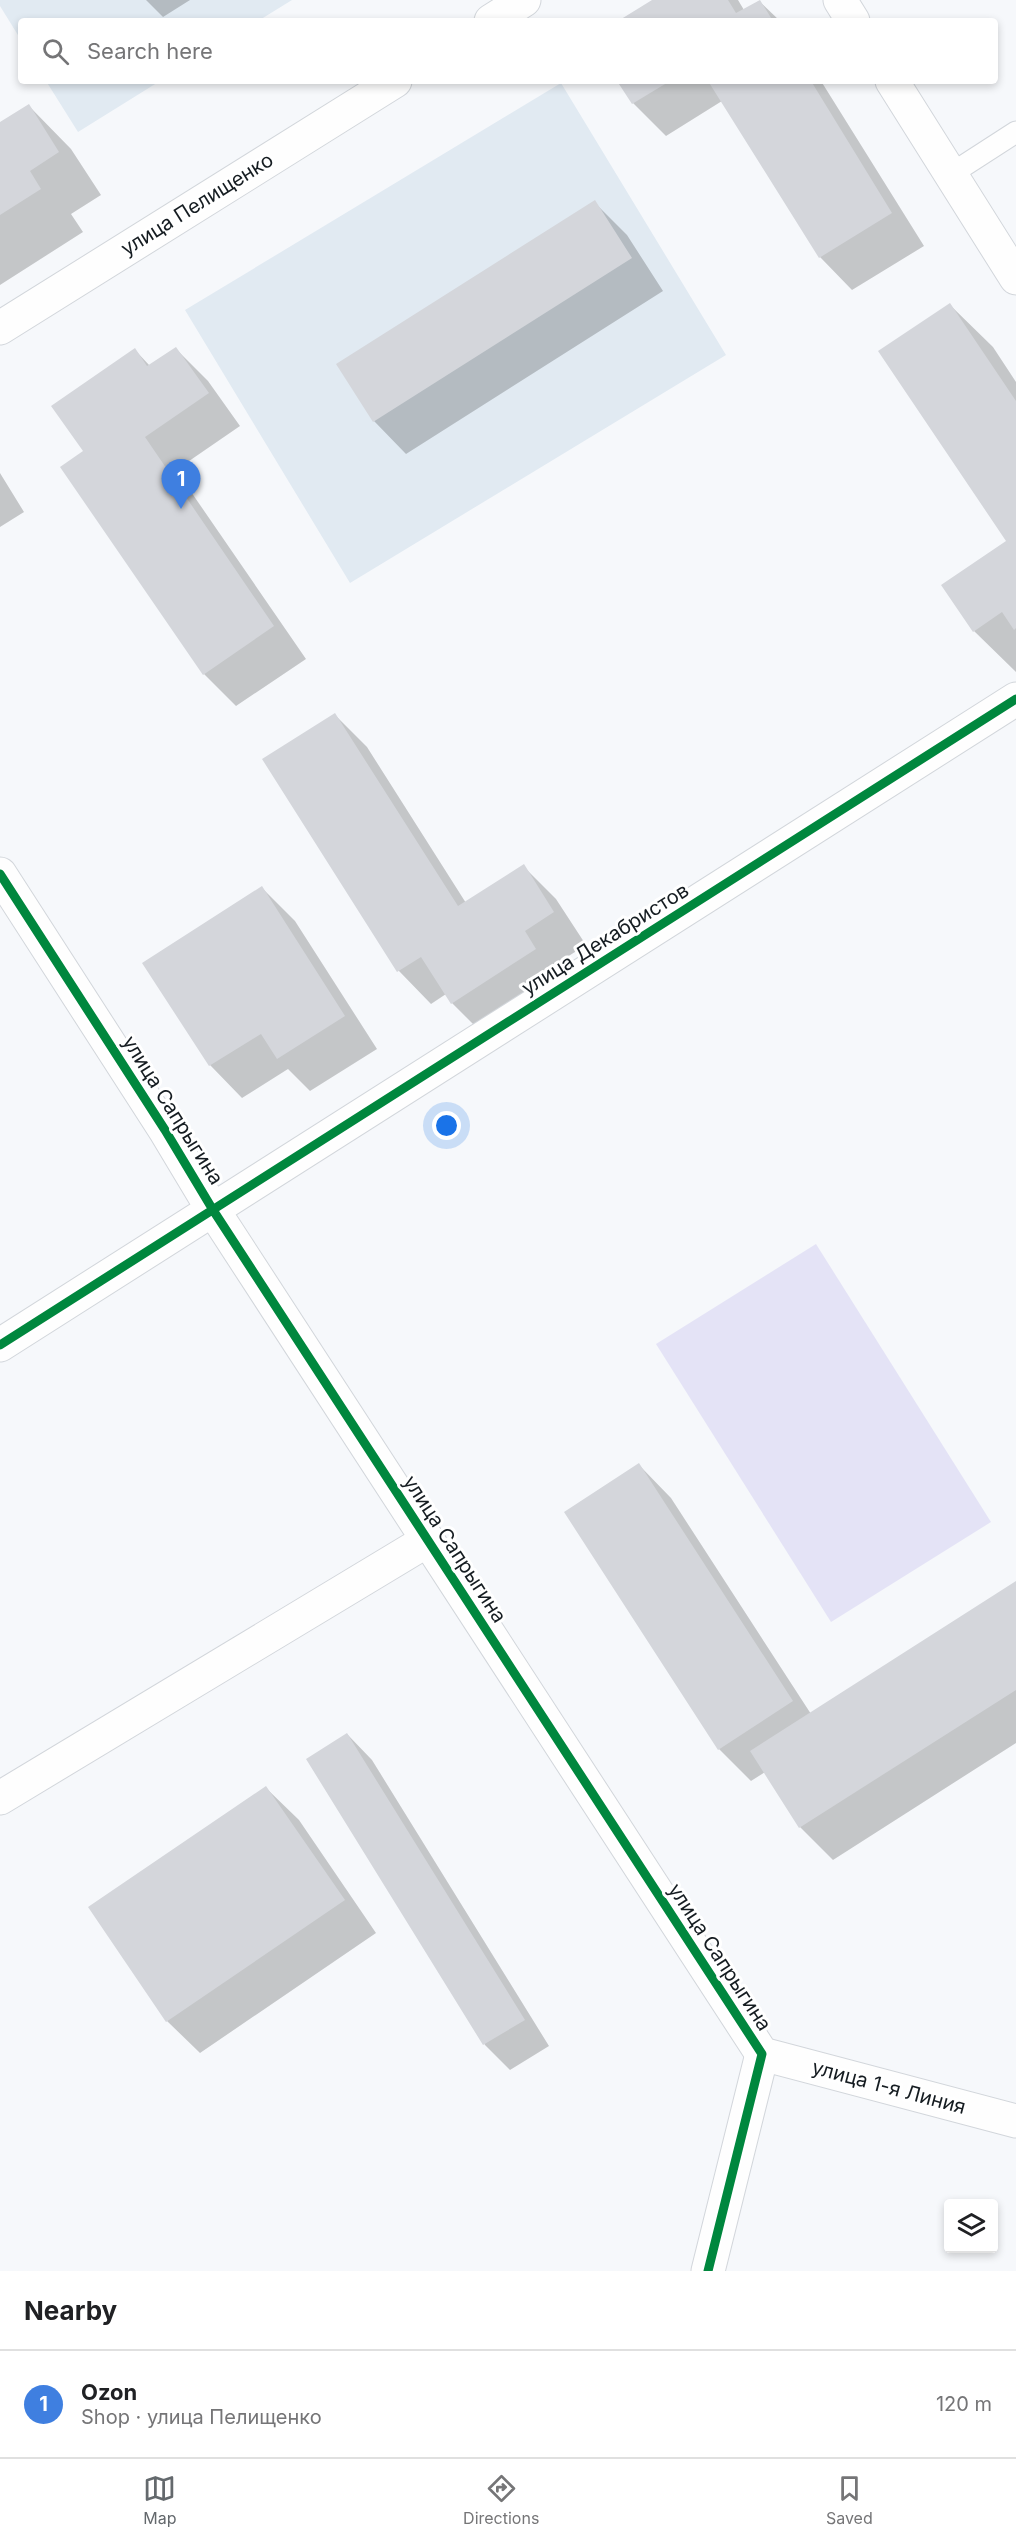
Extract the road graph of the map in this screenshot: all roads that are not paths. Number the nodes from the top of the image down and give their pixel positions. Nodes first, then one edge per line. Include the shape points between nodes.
1 (525, 0) edge
2 (840, 0) edge
3 (496, 18) edge
4 (851, 18) edge
5 (390, 84) edge
6 (894, 84) edge
7 (1016, 132) edge
8 (951, 174) junction
9 (1016, 278) edge
10 (0, 328) edge
11 (1016, 699) edge
12 (0, 874) edge
13 (213, 1209) junction
14 (0, 1345) edge
15 (428, 1540) junction
16 (0, 1798) edge
17 (762, 2054) junction
18 (1016, 2121) edge
19 (708, 2271) edge

1 - 3 street
2 - 4 street
5 - 10 street, улица Пелищенко
6 - 8 street
7 - 8 lane
8 - 9 street
11 - 13 street, улица Декабристов
12 - 13 street, улица Сапрыгина
13 - 14 street, улица Декабристов
13 - 15 street, улица Сапрыгина
15 - 16 street
15 - 17 street, улица Сапрыгина
17 - 18 street, улица 1-я Линия
17 - 19 street, улица Сапрыгина

